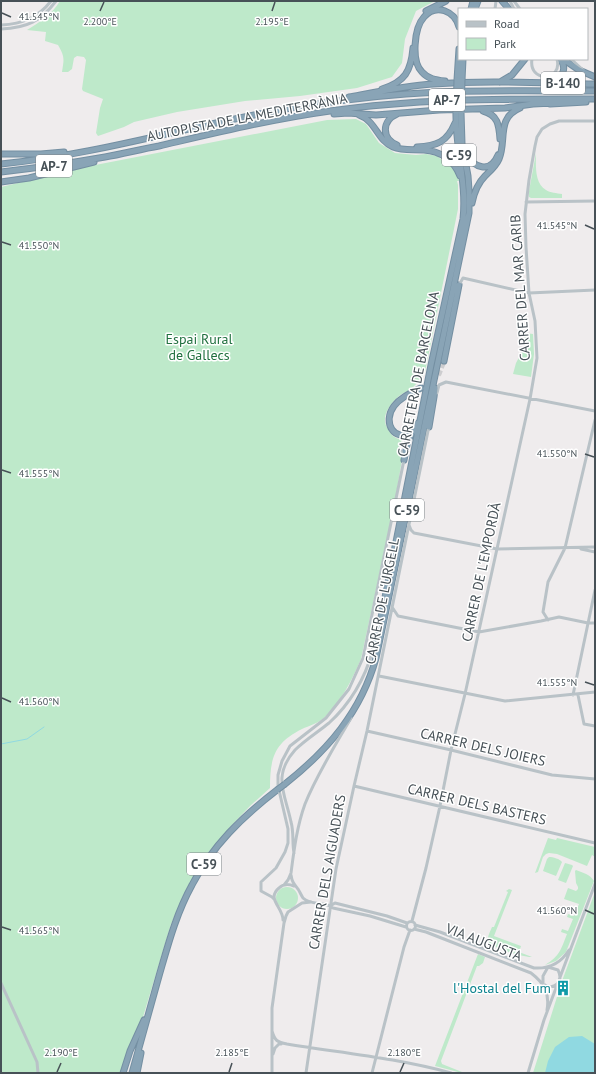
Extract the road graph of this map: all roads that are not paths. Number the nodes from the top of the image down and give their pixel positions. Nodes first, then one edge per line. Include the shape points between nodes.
1 (51, 1) edge
2 (56, 1) edge
3 (446, 1) edge
4 (458, 24) edge
5 (1, 25) edge
6 (1, 29) edge
7 (459, 60) edge
8 (463, 60) edge
9 (524, 60) edge
10 (532, 60) edge
11 (560, 60) edge
12 (561, 60) edge
13 (562, 60) edge
14 (572, 60) edge
15 (595, 76) edge
16 (459, 81) junction
17 (497, 83) junction
18 (532, 83) junction
19 (595, 84) edge
20 (595, 91) edge
21 (367, 93) junction
22 (595, 100) edge
23 (316, 104) junction
24 (516, 108) junction
25 (472, 109) junction
26 (404, 112) junction
27 (459, 112) junction
28 (356, 114) junction
29 (299, 116) junction
30 (456, 121) junction
31 (595, 121) edge
32 (93, 150) junction
33 (463, 151) junction
34 (1, 154) edge
35 (106, 157) junction
36 (1, 164) edge
37 (1, 172) edge
38 (1, 182) edge
39 (464, 190) junction
40 (526, 202) junction
41 (595, 202) edge
42 (463, 243) junction
43 (459, 285) joint
44 (595, 290) edge
45 (529, 292) junction
46 (444, 361) tunnel mouth
47 (436, 372) junction
48 (421, 388) dead end
49 (530, 399) junction
50 (423, 411) junction
51 (595, 411) edge
52 (595, 420) edge
53 (429, 427) junction
54 (412, 432) junction
55 (401, 450) dead end
56 (404, 460) junction
57 (409, 525) junction
58 (576, 547) junction
59 (595, 547) edge
60 (565, 548) junction
61 (497, 549) junction
62 (595, 552) edge
63 (595, 590) edge
64 (392, 607) junction
65 (398, 616) junction
66 (548, 620) junction
67 (389, 622) junction
68 (588, 622) junction
69 (595, 623) edge
70 (378, 630) junction
71 (479, 632) junction
72 (379, 676) junction
73 (595, 692) edge
74 (465, 694) junction
75 (573, 695) junction
76 (578, 695) junction
77 (361, 697) junction
78 (595, 726) edge
79 (367, 731) junction
80 (451, 750) junction
81 (595, 779) edge
82 (354, 786) junction
83 (440, 806) junction
84 (595, 843) edge
85 (294, 853) junction
86 (291, 874) junction
87 (595, 884) edge
88 (284, 885) junction
89 (294, 886) junction
90 (276, 891) junction
91 (300, 893) junction
92 (267, 894) junction
93 (274, 899) junction
94 (311, 902) junction
95 (298, 906) junction
96 (330, 906) junction
97 (279, 908) junction
98 (291, 910) junction
99 (412, 921) junction
100 (284, 923) junction
101 (407, 923) junction
102 (415, 925) junction
103 (406, 927) junction
104 (412, 930) junction
105 (572, 945) junction
106 (548, 967) junction
107 (560, 980) junction
108 (1, 983) edge
109 (543, 984) junction
110 (150, 1007) junction
111 (148, 1014) junction
112 (544, 1020) junction
113 (272, 1031) junction
114 (287, 1044) junction
115 (310, 1048) junction
116 (272, 1058) junction
117 (377, 1058) junction
118 (38, 1073) edge
119 (122, 1073) edge
120 (132, 1073) edge
121 (136, 1073) edge
122 (272, 1073) edge
123 (306, 1073) edge
124 (372, 1073) edge
125 (451, 1073) edge
126 (528, 1073) edge

1 - 5 street via 26,22
2 - 6 street via 36,20 13,29
3 - 21 highway via 424,12 418,21 411,63 405,75 394,84
4 - 16 highway via 449,12 439,10 429,13 423,17 418,27 415,52 418,66 426,76 437,80
7 - 16 highway, CARRETERA DE BARCELONA / C-59
8 - 16 highway, CARRETERA DE BARCELONA / C-59
9 - 17 highway via 512,75
10 - 11 street via 534,72 538,76 546,77 556,71
12 - 18 highway via 564,68 560,77
13 - 15 highway, B-140
14 - 15 street via 584,71
16 - 17 highway, B-140
16 - 21 highway
16 - 27 highway, CARRETERA DE BARCELONA / C-59, bridge
17 - 18 highway, B-140
18 - 19 highway, B-140
20 - 23 highway, AUTOPISTA DE LA MEDITERRÀNIA / AP-7 via 436,92
21 - 23 highway
22 - 24 highway via 581,103 533,104
22 - 29 highway, AUTOPISTA DE LA MEDITERRÀNIA / AP-7 via 406,103
23 - 32 highway, AUTOPISTA DE LA MEDITERRÀNIA / AP-7
24 - 25 highway
24 - 42 highway via 505,123 498,161 476,190
25 - 26 highway
25 - 33 highway via 485,111 496,118 499,126 499,151 493,162 483,166 471,162
26 - 28 highway
26 - 30 highway via 393,116 386,124 385,130 389,140 402,146 439,143 449,135
27 - 30 highway, CARRETERA DE BARCELONA / C-59
27 - 33 highway, CARRETERA DE BARCELONA / C-59
28 - 29 highway
28 - 39 highway via 367,119 390,146 423,150 446,157 458,171
29 - 35 highway, AUTOPISTA DE LA MEDITERRÀNIA / AP-7
30 - 39 highway, CARRETERA DE BARCELONA / C-59
31 - 40 street, CARRER DEL MAR CARIB via 559,121 542,129 535,146
32 - 34 highway
32 - 36 highway, AUTOPISTA DE LA MEDITERRÀNIA / AP-7
33 - 42 highway, CARRETERA DE BARCELONA / C-59 via 469,197
35 - 37 highway, AUTOPISTA DE LA MEDITERRÀNIA / AP-7
35 - 38 highway via 42,175
39 - 50 highway, CARRETERA DE BARCELONA / C-59 via 464,212
40 - 41 street
40 - 45 street, CARRER DEL MAR CARIB
42 - 47 highway, CARRETERA DE BARCELONA / C-59
43 - 45 street via 463,278
43 - 46 highway
44 - 45 street
45 - 49 street, CARRER DEL MAR CARIB via 535,321 537,358
47 - 53 highway
47 - 77 highway, CARRETERA DE BARCELONA / C-59 via 381,637 374,667
48 - 54 highway via 402,398 389,417 392,430 398,434 406,435
49 - 51 street
49 - 53 street, CARRER DE L'URGELL via 449,382 442,383 438,387
49 - 61 street, CARRER DE L'EMPORDÀ
50 - 54 highway
50 - 70 highway, CARRETERA DE BARCELONA / C-59
52 - 60 street
53 - 57 street, CARRER DE L'URGELL
54 - 56 highway
55 - 56 street
56 - 92 street via 363,658 349,689 326,718 290,746 282,761 278,786 288,830 288,843 286,852 276,868 261,882 261,891
57 - 61 street via 414,533
57 - 64 street, CARRER DE L'URGELL
58 - 59 street
58 - 60 street
58 - 62 street
60 - 61 street
60 - 66 street via 548,582 543,612
61 - 71 street, CARRER DE L'EMPORDÀ
63 - 68 street
64 - 65 street
64 - 67 street, CARRER DE L'URGELL
65 - 67 street
65 - 71 street
66 - 68 street via 559,617
66 - 71 street
67 - 72 street, CARRER DE L'URGELL
68 - 69 street
68 - 75 street
70 - 77 highway, CARRETERA DE BARCELONA / C-59 via 375,650
70 - 85 street via 365,674 351,698 329,723 295,750 285,764 281,784 292,827
71 - 74 street, CARRER DE L'EMPORDÀ
72 - 74 street, CARRER DE L'URGELL
72 - 79 street, CARRER DELS AIGUADERS
73 - 76 street, CARRER DE L'URGELL
74 - 75 street, CARRER DE L'URGELL via 505,701
74 - 80 street, CARRER DE L'EMPORDÀ
75 - 76 street, CARRER DE L'URGELL
76 - 78 street via 584,724
77 - 85 street via 312,787 298,827
77 - 110 highway, CARRETERA DE BARCELONA / C-59, bridge via 324,750 252,810 209,858 192,884 174,924
79 - 80 street, CARRER DELS JOIERS
79 - 82 street, CARRER DELS AIGUADERS
80 - 81 street, CARRER DELS JOIERS via 552,775
80 - 83 street, CARRER DE L'EMPORDÀ
82 - 83 street, CARRER DELS BASTERS
82 - 96 street, CARRER DELS AIGUADERS
83 - 84 street, CARRER DELS BASTERS
83 - 99 street, CARRER DE L'EMPORDÀ
85 - 86 street
86 - 88 street
86 - 89 street
87 - 105 street
88 - 89 street
88 - 90 street
89 - 91 street
90 - 92 street
90 - 93 street
91 - 94 street
91 - 95 street
92 - 93 street
93 - 97 street
94 - 95 street via 304,902
94 - 96 street
95 - 98 street
96 - 101 street via 334,903 344,905
96 - 103 street
96 - 115 street, CARRER DELS AIGUADERS
97 - 98 street
97 - 100 street
98 - 100 street
99 - 101 street
99 - 102 street
100 - 113 street via 272,1001
101 - 103 street
102 - 104 street
102 - 106 street, VIA AUGUSTA via 534,968
103 - 104 street
104 - 109 street, VIA AUGUSTA via 426,932 526,970
104 - 117 street via 404,947
105 - 106 street via 562,960
105 - 107 street
106 - 107 street via 558,970
106 - 109 street via 543,976
107 - 109 street via 551,987
107 - 112 street
108 - 118 street via 37,1062
109 - 112 street via 548,999
110 - 111 highway, CARRETERA DE BARCELONA / C-59
110 - 119 highway
111 - 120 highway, CARRETERA DE BARCELONA / C-59
111 - 121 highway
112 - 126 street
113 - 114 street via 278,1042
113 - 116 street
114 - 115 street
114 - 116 street via 279,1044
115 - 117 street
115 - 123 street, CARRER DELS AIGUADERS
116 - 122 street
117 - 124 street
117 - 125 street

